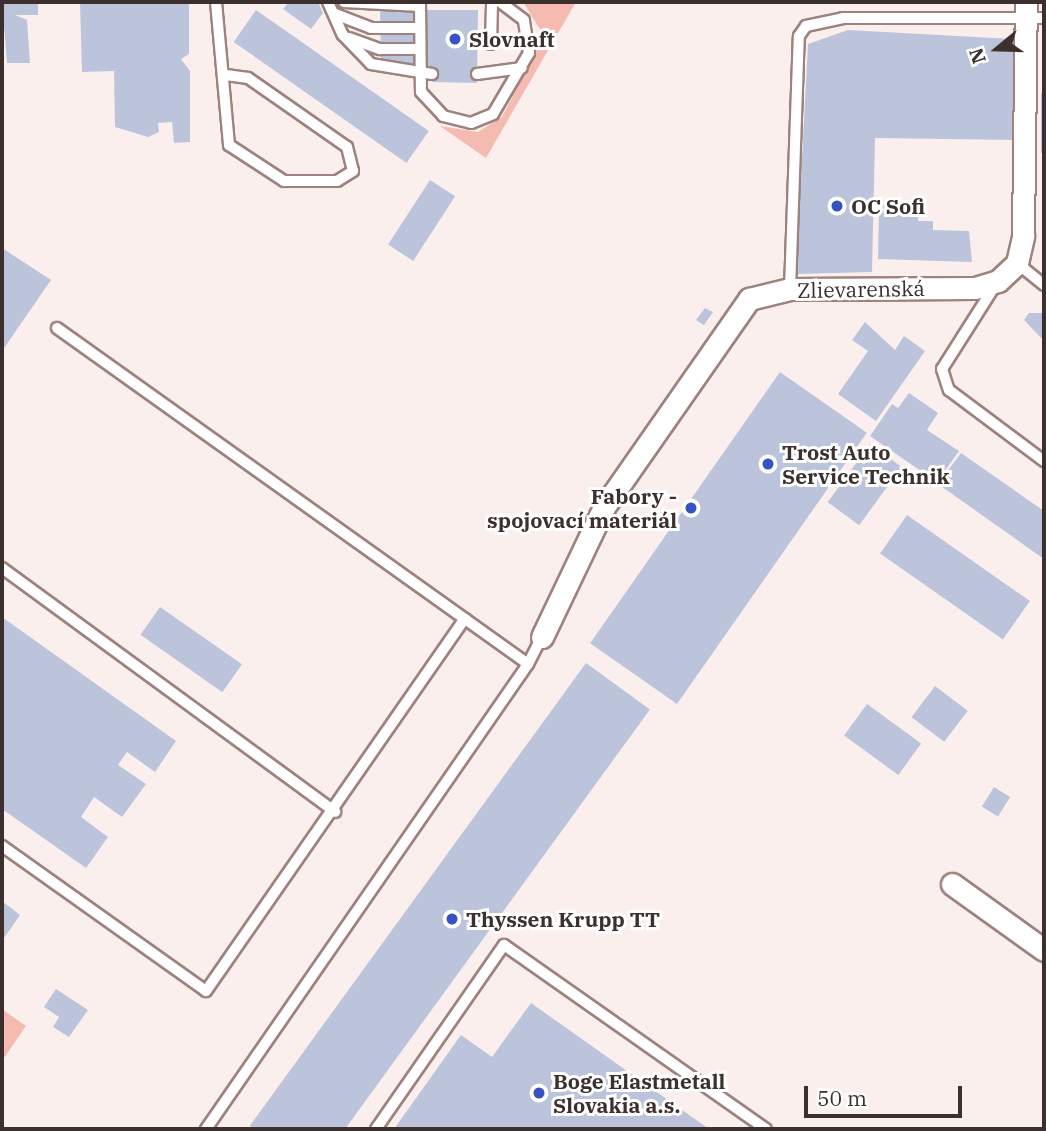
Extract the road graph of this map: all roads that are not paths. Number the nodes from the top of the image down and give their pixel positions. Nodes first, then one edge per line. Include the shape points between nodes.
1 (216, 2) edge
2 (328, 2) edge
3 (344, 2) edge
4 (492, 2) edge
5 (500, 2) edge
6 (420, 4) edge
7 (1032, 12) edge
8 (335, 14) junction
9 (419, 28) junction
10 (343, 35) junction
11 (491, 44) dead end
12 (418, 49) junction
13 (522, 68) junction
14 (417, 71) junction
15 (432, 74) dead end
16 (477, 74) dead end
17 (226, 75) junction
18 (1017, 263) junction
19 (998, 281) junction
20 (1044, 285) edge
21 (790, 289) junction
22 (57, 328) dead end
23 (1044, 461) edge
24 (2, 568) edge
25 (465, 619) junction
26 (542, 636) joint
27 (528, 664) junction
28 (335, 811) junction
29 (2, 846) edge
30 (952, 884) dead end
31 (1044, 950) edge
32 (206, 1129) edge
33 (376, 1129) edge
34 (766, 1129) edge

1 - 17 lane
2 - 8 lane
3 - 6 lane
4 - 11 lane
5 - 13 lane via 524,20 530,38
6 - 9 lane
7 - 18 street
7 - 21 lane via 843,18 806,26 799,36
8 - 9 lane via 371,28
8 - 10 lane
9 - 12 lane
10 - 12 lane via 380,49
10 - 14 lane via 371,64
12 - 14 lane
13 - 14 lane via 494,114 471,123 430,105
13 - 16 lane
14 - 15 lane
17 - 17 lane via 248,78 347,148 353,171 337,181 284,181 236,152 227,136
18 - 19 street
18 - 20 lane
19 - 21 street, Zlievarenská via 975,288
19 - 23 lane via 957,335 942,369 949,390
21 - 26 street, Zlievarenská via 749,299 604,507
22 - 25 lane
24 - 28 lane
25 - 27 lane
25 - 28 lane
26 - 27 lane
27 - 32 lane
28 - 29 lane via 206,990
30 - 31 street
33 - 34 lane via 504,946

